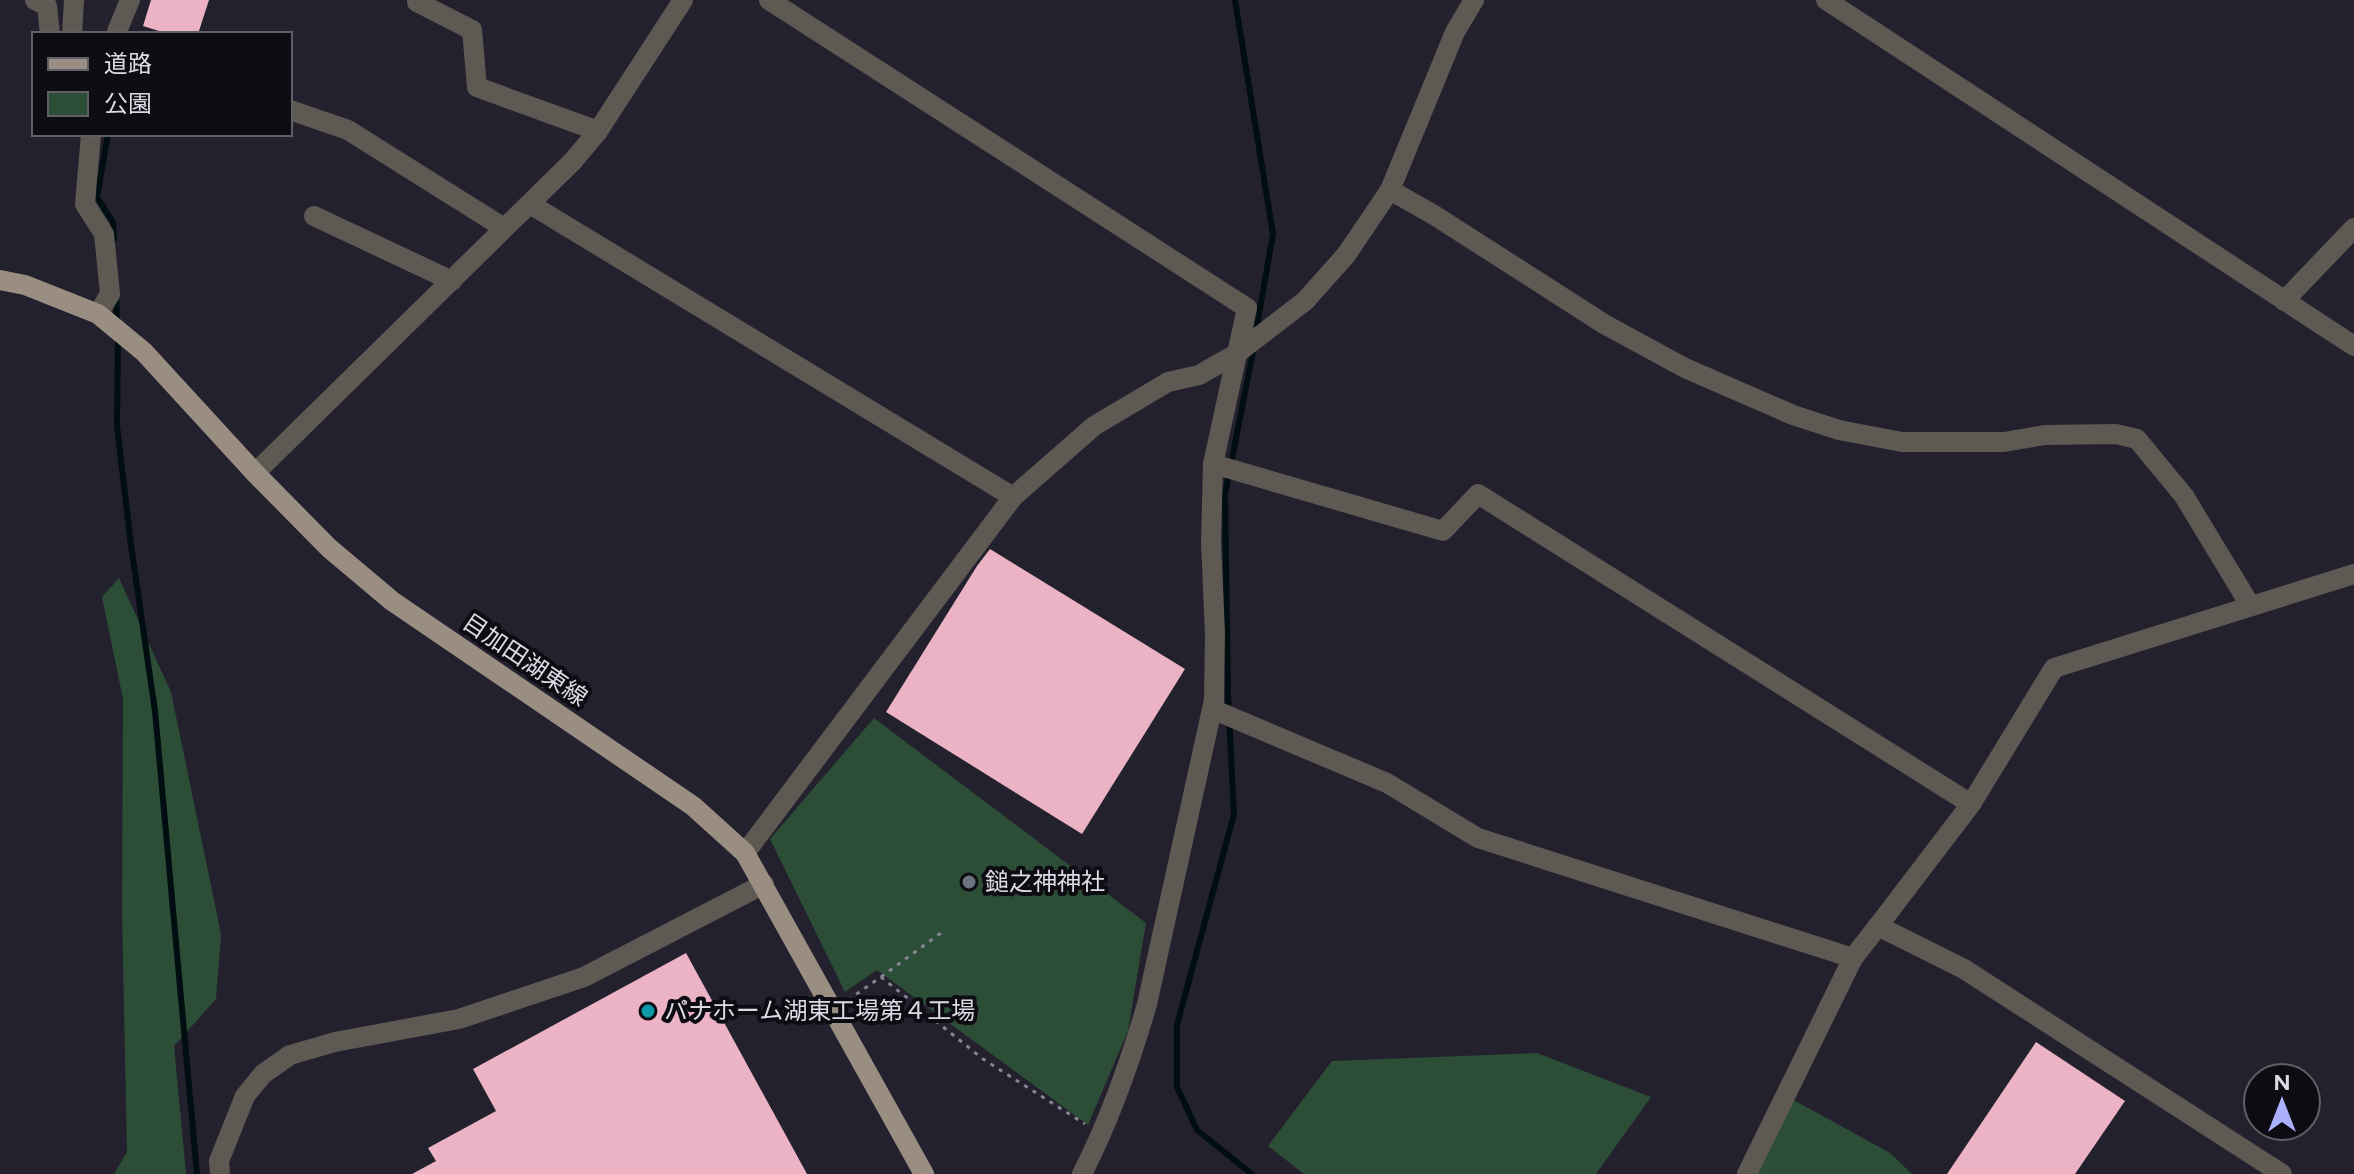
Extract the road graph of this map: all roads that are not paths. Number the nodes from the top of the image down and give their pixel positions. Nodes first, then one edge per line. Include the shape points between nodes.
1 (35, 0) edge
2 (74, 0) edge
3 (130, 0) edge
4 (417, 0) edge
5 (683, 0) edge
6 (769, 0) edge
7 (1474, 0) edge
8 (1826, 0) edge
9 (50, 32) edge
10 (72, 32) edge
11 (117, 32) edge
12 (292, 111) edge
13 (598, 131) junction
14 (91, 136) edge
15 (1390, 190) junction
16 (530, 204) junction
17 (314, 216) dead end
18 (504, 228) junction
19 (2354, 228) edge
20 (0, 280) edge
21 (452, 281) junction
22 (2284, 301) junction
23 (98, 314) junction
24 (2354, 346) edge
25 (1236, 354) junction
26 (1223, 467) junction
27 (255, 473) junction
28 (1013, 497) junction
29 (2354, 574) edge
30 (2250, 605) junction
31 (1212, 709) junction
32 (1971, 804) junction
33 (745, 853) junction
34 (764, 884) junction
35 (1878, 926) junction
36 (1853, 958) junction
37 (220, 1174) edge
38 (924, 1174) edge
39 (1082, 1174) edge
40 (1747, 1174) edge
41 (2282, 1174) edge

1 - 9 street via 47,6
2 - 10 street
3 - 11 street
4 - 13 street via 472,30 477,87
5 - 13 street
6 - 25 street via 1247,308
7 - 15 street via 1455,32
8 - 22 street
12 - 18 street via 348,130
13 - 16 street
14 - 23 street via 85,204 104,234 110,294
15 - 25 street via 1346,255 1305,301
15 - 30 street via 1618,332 1793,415 1902,442 2116,434 2137,439 2184,496
16 - 18 street
16 - 28 street
17 - 21 street
18 - 21 street
19 - 22 street
20 - 23 main road, 目加田湖東線
21 - 27 street
22 - 24 street
23 - 27 main road, 目加田湖東線 via 144,352
25 - 26 street
25 - 28 street via 1199,375 1168,382 1094,426
26 - 31 street via 1211,543
26 - 32 street via 1443,531 1478,494
27 - 33 main road, 目加田湖東線 via 329,548 392,601 693,806
28 - 33 street
29 - 30 street
30 - 32 street via 2054,668
31 - 36 street via 1387,783 1478,838
31 - 39 street via 1147,1004 1133,1054
32 - 35 street
33 - 34 main road, 目加田湖東線
34 - 37 street via 584,977 459,1019 290,1055 263,1074 245,1096 219,1161
34 - 38 main road, 目加田湖東線
35 - 36 street
35 - 41 street via 1964,969
36 - 40 street

